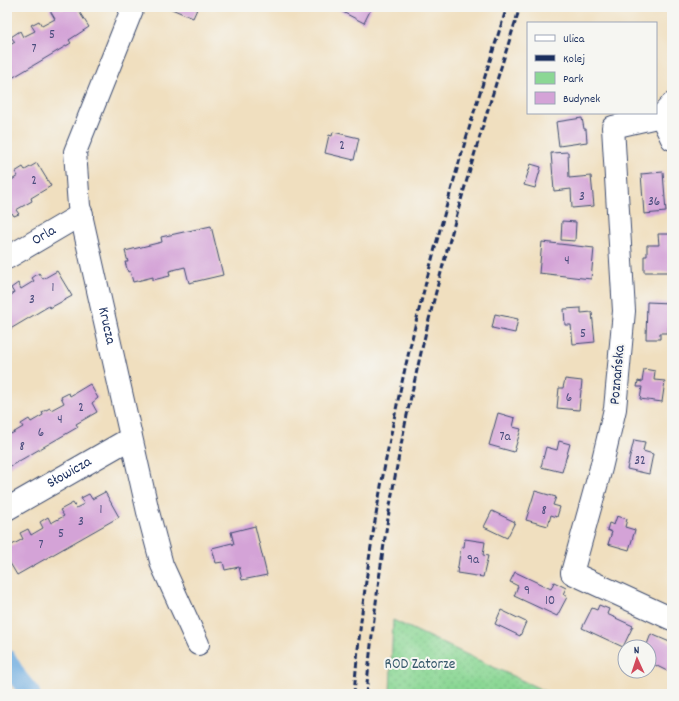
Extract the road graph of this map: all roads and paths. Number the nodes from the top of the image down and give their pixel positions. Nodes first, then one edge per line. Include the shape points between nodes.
1 (133, 7) edge
2 (666, 110) edge
3 (654, 114) edge
4 (672, 139) edge
5 (82, 214) junction
6 (7, 258) edge
7 (131, 438) junction
8 (7, 509) edge
9 (672, 619) edge
10 (198, 644) dead end

1 - 5 street, Krucza via 75,152 79,206
2 - 4 street
3 - 9 street, Poznańska via 613,127 624,311 615,409 602,468 572,573
5 - 6 street, Orla
5 - 7 street, Krucza
7 - 8 street, Słowicza
7 - 10 street, Krucza via 162,565

